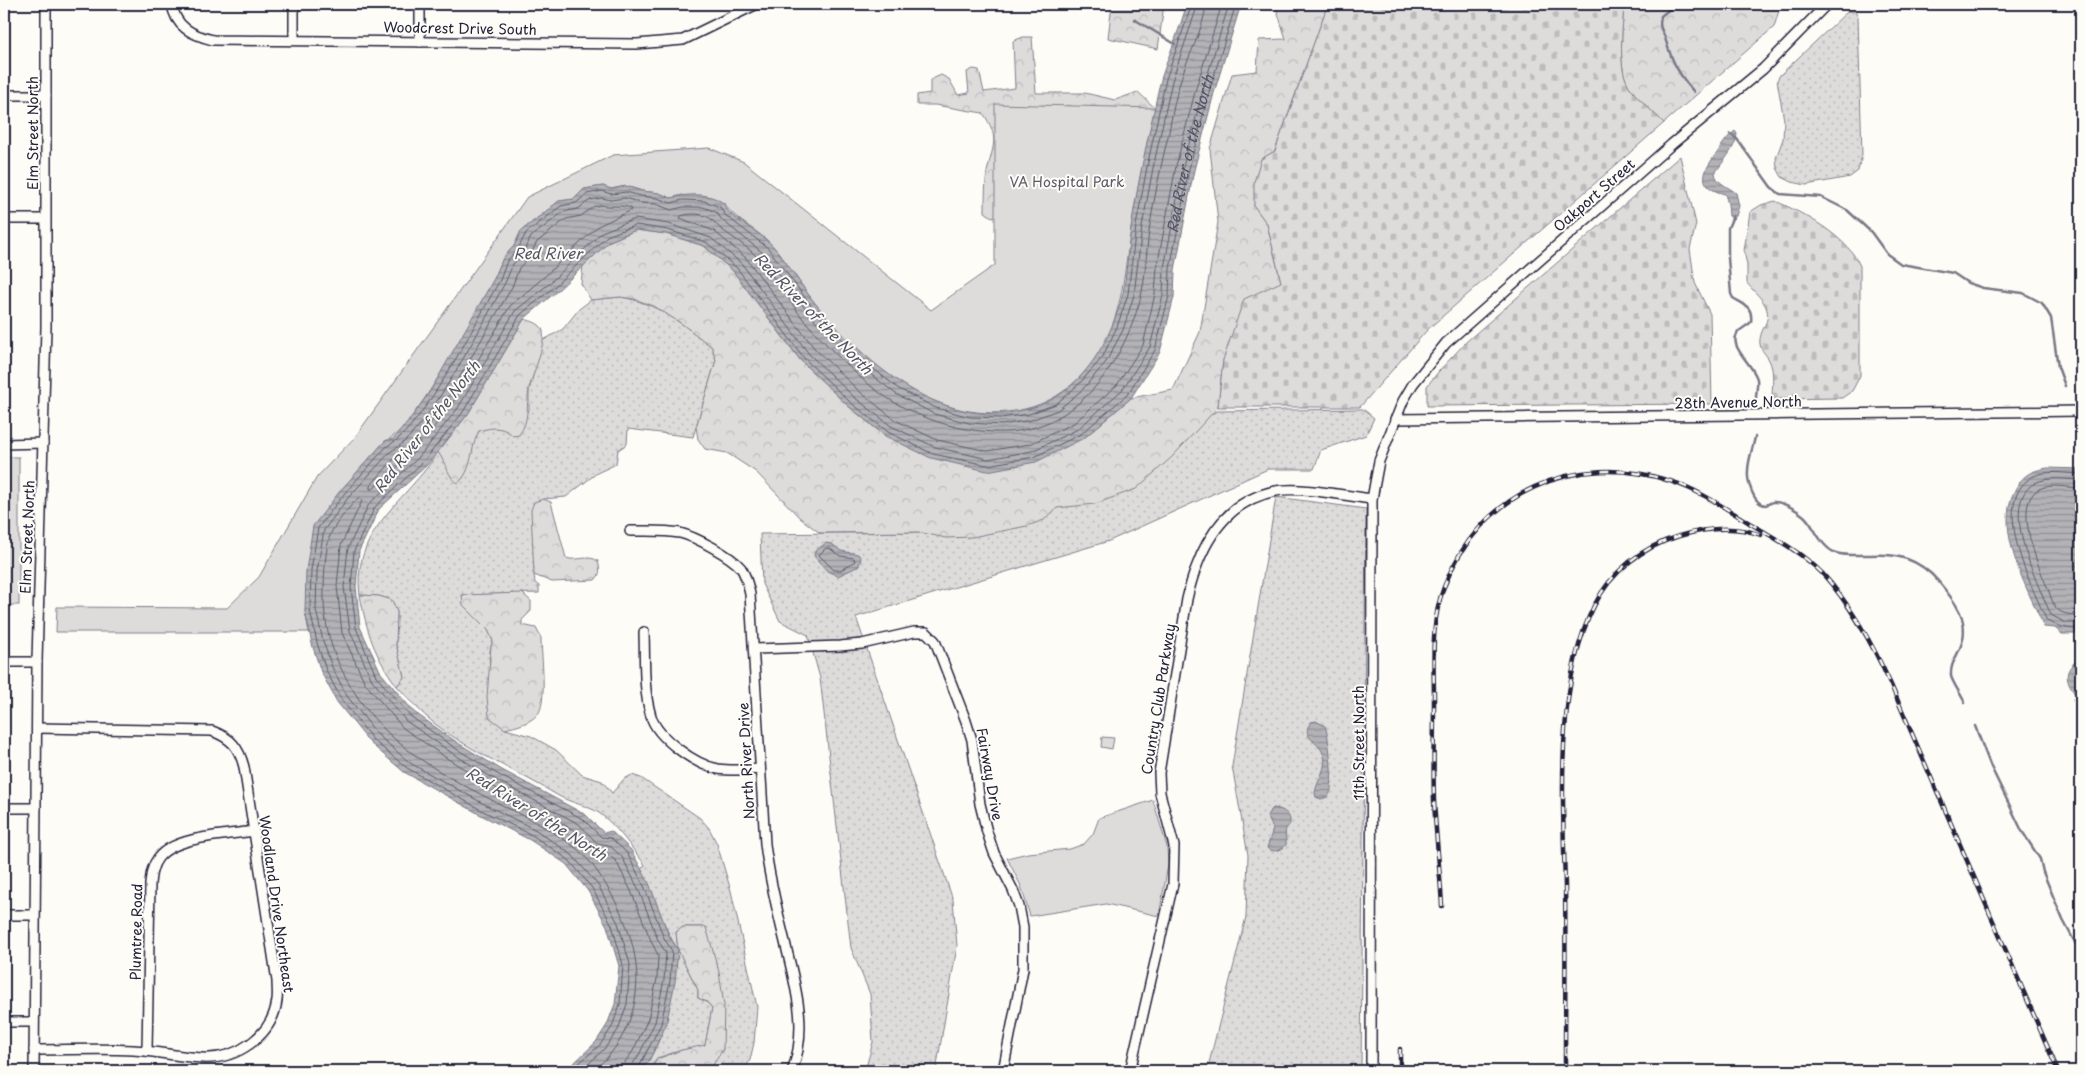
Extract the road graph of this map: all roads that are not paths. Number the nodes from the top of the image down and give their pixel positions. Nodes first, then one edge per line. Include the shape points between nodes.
1 (46, 4) edge
2 (172, 4) edge
3 (294, 4) edge
4 (420, 4) edge
5 (757, 4) edge
6 (1827, 4) edge
7 (294, 39) junction
8 (420, 42) junction
9 (46, 94) junction
10 (4, 95) edge
11 (4, 219) edge
12 (46, 219) junction
13 (2081, 411) edge
14 (1395, 419) junction
15 (43, 443) junction
16 (4, 444) edge
17 (1372, 499) junction
18 (630, 531) dead end
19 (644, 632) dead end
20 (754, 649) junction
21 (4, 662) edge
22 (37, 662) junction
23 (37, 728) junction
24 (760, 769) junction
25 (4, 808) edge
26 (36, 808) junction
27 (254, 831) junction
28 (4, 915) edge
29 (34, 915) junction
30 (4, 1022) edge
31 (33, 1022) junction
32 (34, 1050) junction
33 (147, 1051) junction
34 (34, 1071) edge
35 (792, 1071) edge
36 (1003, 1071) edge
37 (1130, 1071) edge
38 (1371, 1071) edge

1 - 9 street, Elm Street North
2 - 7 street, Woodcrest Drive South via 182,27 198,36 213,40
3 - 7 street
4 - 8 street
5 - 8 street, Woodcrest Drive South via 683,40 637,44
6 - 14 street, Oakport Street via 1763,69 1672,144 1446,342 1413,384
7 - 8 street, Woodcrest Drive South
9 - 10 street
9 - 12 street, Elm Street North
11 - 12 street
12 - 15 street, Elm Street North
13 - 14 street, 28th Avenue North
14 - 17 street, 11th Street North via 1379,461
15 - 16 street
15 - 22 street, Elm Street North
17 - 37 street, Country Club Parkway via 1278,490 1259,496 1222,520 1200,554 1187,600 1159,773 1160,793 1174,846 1173,884
17 - 38 street, 11th Street North
18 - 20 street, North River Drive via 681,534 731,559 741,568 750,594
19 - 24 street via 647,702 659,733 701,764 717,769
20 - 24 street, North River Drive
20 - 36 street, Fairway Drive via 862,644 914,632 926,632 935,640 972,740 980,804 994,853 1020,906 1022,969
21 - 22 street
22 - 23 street, Elm Street North
23 - 26 street, Elm Street North
23 - 27 street, Woodland Drive Northeast via 197,730 212,731 226,737 241,756
24 - 35 street, North River Drive via 767,863 800,1014 801,1037
25 - 26 street
26 - 29 street, Elm Street North
27 - 33 street, Plumtree Road via 186,841 168,848 152,869
27 - 33 street, Woodland Drive Northeast via 277,981 277,1001 272,1017 252,1042 222,1056 203,1058
28 - 29 street
29 - 31 street, Elm Street North
30 - 31 street
31 - 32 street, Elm Street North
32 - 33 street, Woodland Drive Northeast
32 - 34 street, Elm Street North

